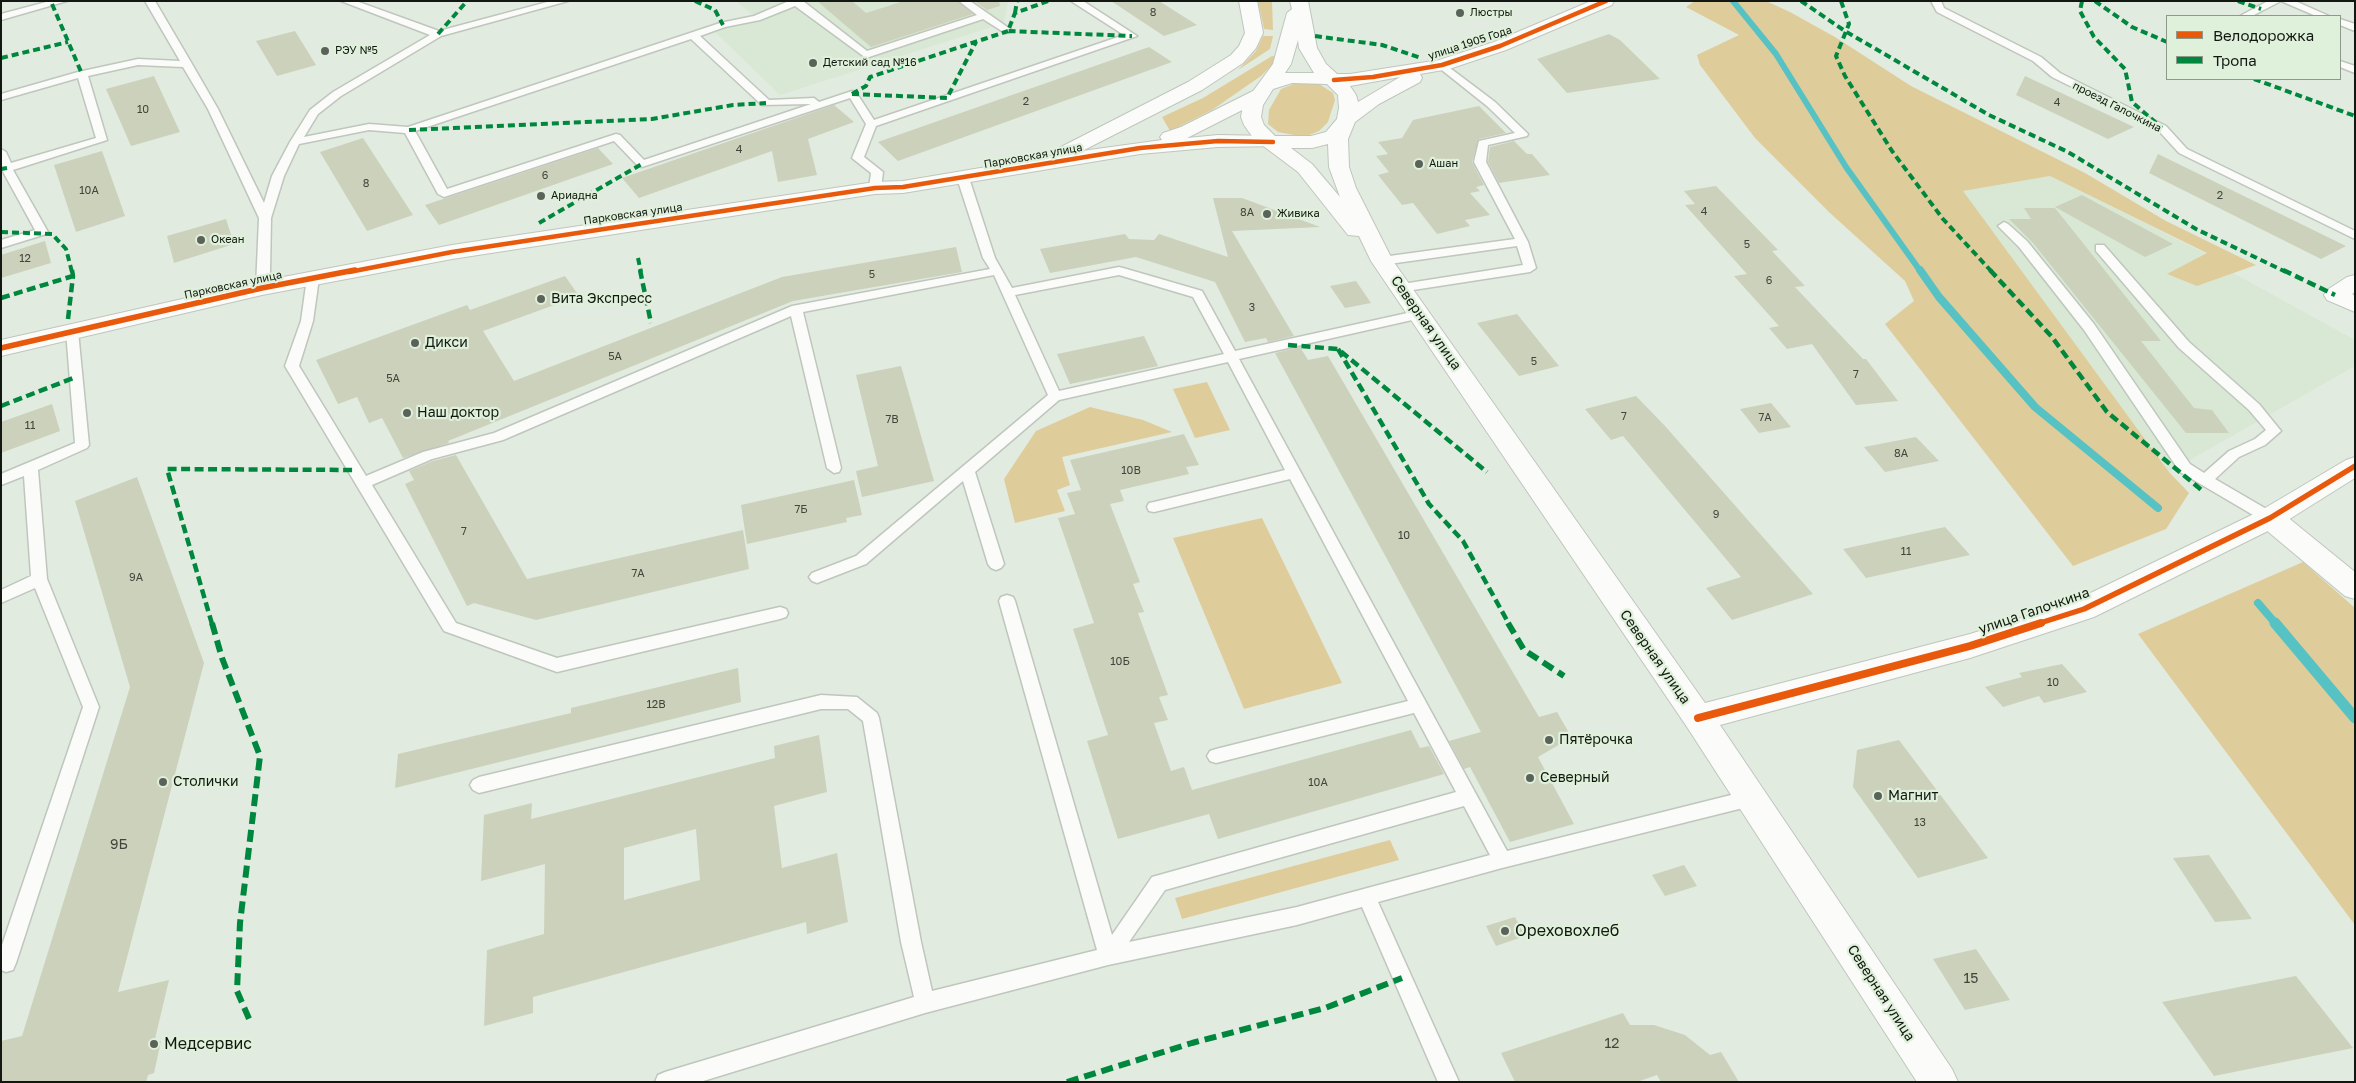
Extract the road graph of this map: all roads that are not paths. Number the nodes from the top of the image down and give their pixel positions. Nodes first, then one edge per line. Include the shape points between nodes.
1 (62, 1) edge
2 (150, 1) edge
3 (346, 1) edge
4 (564, 1) edge
5 (964, 1) edge
6 (1076, 1) edge
7 (1248, 1) edge
8 (1606, 1) edge
9 (1936, 1) edge
10 (2276, 1) edge
11 (2286, 1) edge
12 (797, 2) edge
13 (1299, 2) edge
14 (2247, 15) edge
15 (2321, 15) edge
16 (1, 16) edge
17 (984, 16) junction
18 (2341, 22) edge
19 (2355, 28) edge
20 (1008, 31) dead end
21 (438, 34) junction
22 (694, 36) junction
23 (1314, 56) junction
24 (187, 64) junction
25 (2341, 64) edge
26 (1442, 65) junction
27 (2355, 70) edge
28 (82, 74) junction
29 (1373, 77) junction
30 (1334, 80) junction
31 (1261, 91) junction
32 (1, 97) edge
33 (833, 100) junction
34 (1148, 109) junction
35 (871, 124) junction
36 (1344, 124) junction
37 (410, 130) junction
38 (1169, 138) junction
39 (295, 142) junction
40 (1273, 142) junction
41 (1140, 148) junction
42 (1, 152) edge
43 (1043, 164) junction
44 (7, 168) junction
45 (963, 178) junction
46 (875, 188) junction
47 (265, 218) junction
48 (2004, 226) dead end
49 (2355, 236) edge
50 (1522, 242) junction
51 (1, 244) edge
52 (2100, 248) dead end
53 (1382, 261) junction
54 (998, 271) junction
55 (313, 278) junction
56 (2355, 282) edge
57 (262, 288) junction
58 (1400, 288) junction
59 (1008, 293) junction
60 (2355, 305) edge
61 (796, 309) junction
62 (1421, 314) junction
63 (72, 331) junction
64 (1, 348) edge
65 (1234, 358) junction
66 (1055, 396) junction
67 (2355, 466) edge
68 (834, 468) dead end
69 (31, 469) junction
70 (967, 470) junction
71 (1295, 473) junction
72 (1, 480) edge
73 (2205, 480) junction
74 (363, 483) junction
75 (1154, 507) dead end
76 (2270, 518) junction
77 (996, 564) dead end
78 (817, 577) dead end
79 (39, 579) junction
80 (2355, 588) edge
81 (1, 597) edge
82 (1006, 601) dead end
83 (780, 613) dead end
84 (1420, 705) junction
85 (1698, 718) junction
86 (1216, 756) dead end
87 (479, 785) dead end
88 (1468, 797) junction
89 (1751, 798) junction
90 (1502, 860) junction
91 (1367, 898) junction
92 (1108, 956) junction
93 (6, 963) dead end
94 (925, 1003) junction
95 (665, 1082) edge
96 (1449, 1082) edge
97 (1939, 1082) edge

1 - 16 lane
2 - 24 lane
3 - 21 lane
4 - 21 lane
5 - 17 lane
6 - 35 lane via 1132,36
7 - 34 street via 1254,33 1237,59 1195,86
8 - 26 street, улица 1905 Года via 1500,46
9 - 49 lane, проезд Галочкина via 1940,10 2036,59 2056,75 2162,128 2184,151
10 - 14 lane
11 - 15 lane
12 - 17 lane via 866,55
12 - 22 lane via 757,18 723,25
13 - 23 street, Северная улица via 1308,48
13 - 31 street, Северная улица via 1287,53
17 - 20 lane
18 - 19 lane
21 - 39 lane via 337,94 314,112
22 - 33 lane via 766,103
22 - 37 lane
23 - 29 street via 1335,69
23 - 30 street, Северная улица
24 - 28 lane via 138,62
24 - 47 lane
25 - 27 lane
26 - 29 street, улица 1905 Года
26 - 36 street, улица 1905 Года via 1372,100
26 - 50 lane via 1523,134 1483,143 1480,162
28 - 32 lane
28 - 44 lane via 102,140
29 - 30 street, улица 1905 Года
30 - 31 street via 1292,77 1272,82
30 - 36 street, Северная улица via 1347,95 1349,108
31 - 38 street, Парковская улица
31 - 40 street, Северная улица via 1253,104 1251,116 1261,135
33 - 35 lane via 852,94
33 - 37 lane via 642,164 616,137 444,194
34 - 38 street via 1134,123 1133,130 1144,137
34 - 43 street
35 - 46 lane via 858,158 877,172
36 - 40 street via 1333,136 1312,142
36 - 53 street, Северная улица via 1338,139 1339,167
37 - 39 lane via 369,127
38 - 41 street, Парковская улица
39 - 47 lane via 278,176
40 - 41 street, Парковская улица via 1218,141
40 - 53 street, Северная улица via 1305,168
41 - 43 street, Парковская улица
42 - 44 lane
43 - 45 street, Парковская улица
44 - 51 lane via 42,232
45 - 46 street, Парковская улица
45 - 54 lane via 989,258
46 - 55 street, Парковская улица via 452,252
47 - 57 lane
48 - 73 lane via 2023,244 2089,327 2185,468
50 - 53 lane
50 - 58 lane via 1530,268
52 - 73 lane via 2184,345 2254,407 2274,431 2260,442 2234,454
53 - 58 street, Северная улица
54 - 59 lane
54 - 61 lane
55 - 57 street, Парковская улица
55 - 74 lane via 307,321 292,366
56 - 60 street via 2335,295
57 - 63 street, Парковская улица
58 - 62 street, Северная улица
59 - 65 lane via 1119,271 1198,294
59 - 66 lane
61 - 68 lane
61 - 74 lane via 498,437 428,455
62 - 65 lane
62 - 85 street, Северная улица
63 - 64 street, Парковская улица
63 - 69 lane via 82,446
65 - 66 lane
65 - 71 lane
66 - 70 lane
67 - 76 street, улица Галочкина
69 - 72 lane
69 - 79 lane
70 - 77 lane
70 - 78 lane via 861,560
71 - 75 lane
71 - 84 lane
73 - 76 lane
74 - 83 lane via 450,627 557,665
76 - 80 street
76 - 85 street, улица Галочкина via 2084,609 1970,646
79 - 81 lane
79 - 93 lane via 91,707
82 - 92 lane
84 - 86 lane
84 - 88 lane
85 - 89 street, Северная улица
87 - 94 lane via 821,702 851,702 871,718
88 - 90 lane
88 - 92 lane via 1158,883
89 - 90 lane
89 - 97 street, Северная улица
90 - 91 lane
91 - 92 lane
91 - 96 lane
92 - 94 lane
94 - 95 lane

